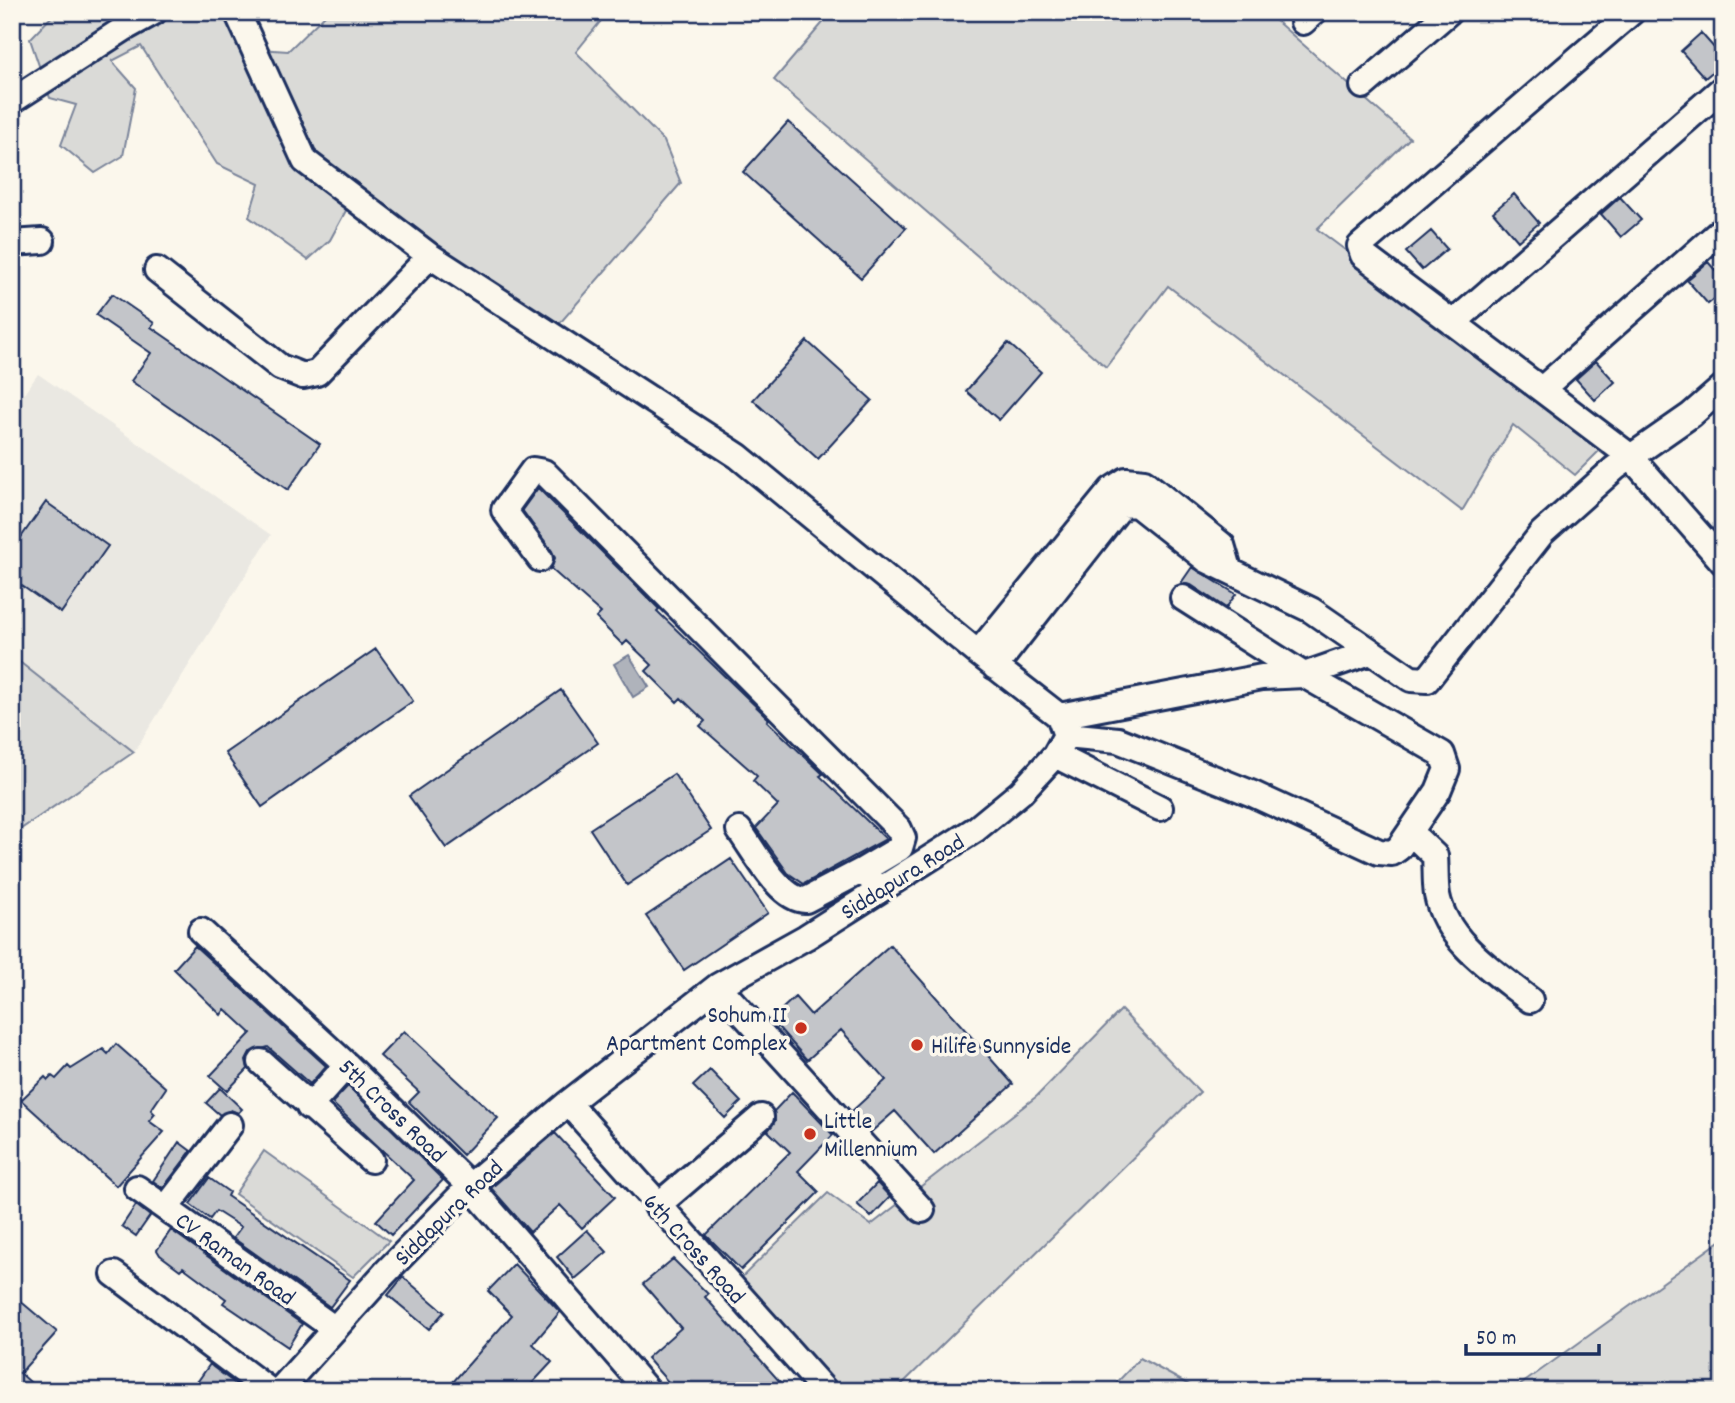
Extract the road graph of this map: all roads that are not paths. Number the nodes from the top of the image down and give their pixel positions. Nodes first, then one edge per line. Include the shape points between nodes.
1 (154, 12) edge
2 (237, 12) edge
3 (1449, 12) edge
4 (1632, 12) edge
5 (1363, 86) dead end
6 (1723, 88) edge
7 (12, 101) edge
8 (1723, 229) edge
9 (42, 241) dead end
10 (12, 243) edge
11 (430, 256) junction
12 (157, 270) dead end
13 (1453, 323) junction
14 (1723, 387) edge
15 (1542, 389) junction
16 (1631, 457) junction
17 (1719, 549) edge
18 (540, 559) dead end
19 (1184, 598) dead end
20 (1370, 652) junction
21 (986, 660) junction
22 (1304, 675) junction
23 (1060, 735) junction
24 (1160, 808) dead end
25 (739, 830) dead end
26 (1410, 832) junction
27 (863, 870) junction
28 (880, 890) junction
29 (201, 931) dead end
30 (718, 986) junction
31 (1530, 1000) dead end
32 (261, 1062) dead end
33 (348, 1065) junction
34 (568, 1102) junction
35 (309, 1107) junction
36 (761, 1117) dead end
37 (230, 1125) dead end
38 (370, 1160) dead end
39 (470, 1186) junction
40 (137, 1188) dead end
41 (657, 1206) junction
42 (166, 1208) junction
43 (922, 1210) dead end
44 (114, 1274) dead end
45 (335, 1329) junction
46 (270, 1391) edge
47 (279, 1391) edge
48 (648, 1391) edge
49 (825, 1391) edge

1 - 7 street
2 - 11 street via 305,161
3 - 5 street
4 - 13 street via 1360,246 1363,256
6 - 13 street
8 - 15 street
9 - 10 street
11 - 12 street via 317,373 303,376 280,367
11 - 21 street via 738,456
13 - 15 street
14 - 16 street
15 - 16 street
16 - 17 street
16 - 20 street via 1542,533 1427,680 1411,680
18 - 27 street via 504,510 538,469 899,829 903,838 900,848
19 - 22 street
20 - 21 street via 1311,610 1207,560 1136,504 1122,505
20 - 22 street
21 - 23 street
22 - 23 street via 1262,677
22 - 26 street via 1443,754 1447,769 1438,791
23 - 24 street
23 - 26 street via 1118,740 1253,794 1379,852 1392,853
23 - 28 street, Siddapura Road via 1021,792 976,829
25 - 27 street via 781,888 797,900 806,900
26 - 31 street via 1435,856 1437,896 1451,929 1477,958
27 - 28 street
28 - 30 street, Siddapura Road
29 - 33 street, 5th Cross Road
30 - 34 street, Siddapura Road
30 - 43 street
32 - 35 street
33 - 35 street
33 - 39 street, 5th Cross Road
34 - 39 street, Siddapura Road
34 - 41 street, 6th Cross Road
35 - 38 street
36 - 41 street
37 - 42 street
39 - 45 street, Siddapura Road
39 - 48 street, 5th Cross Road
40 - 42 street, CV Raman Road
41 - 49 street, 6th Cross Road
42 - 45 street, CV Raman Road
44 - 46 street
45 - 47 street, Siddapura Road

